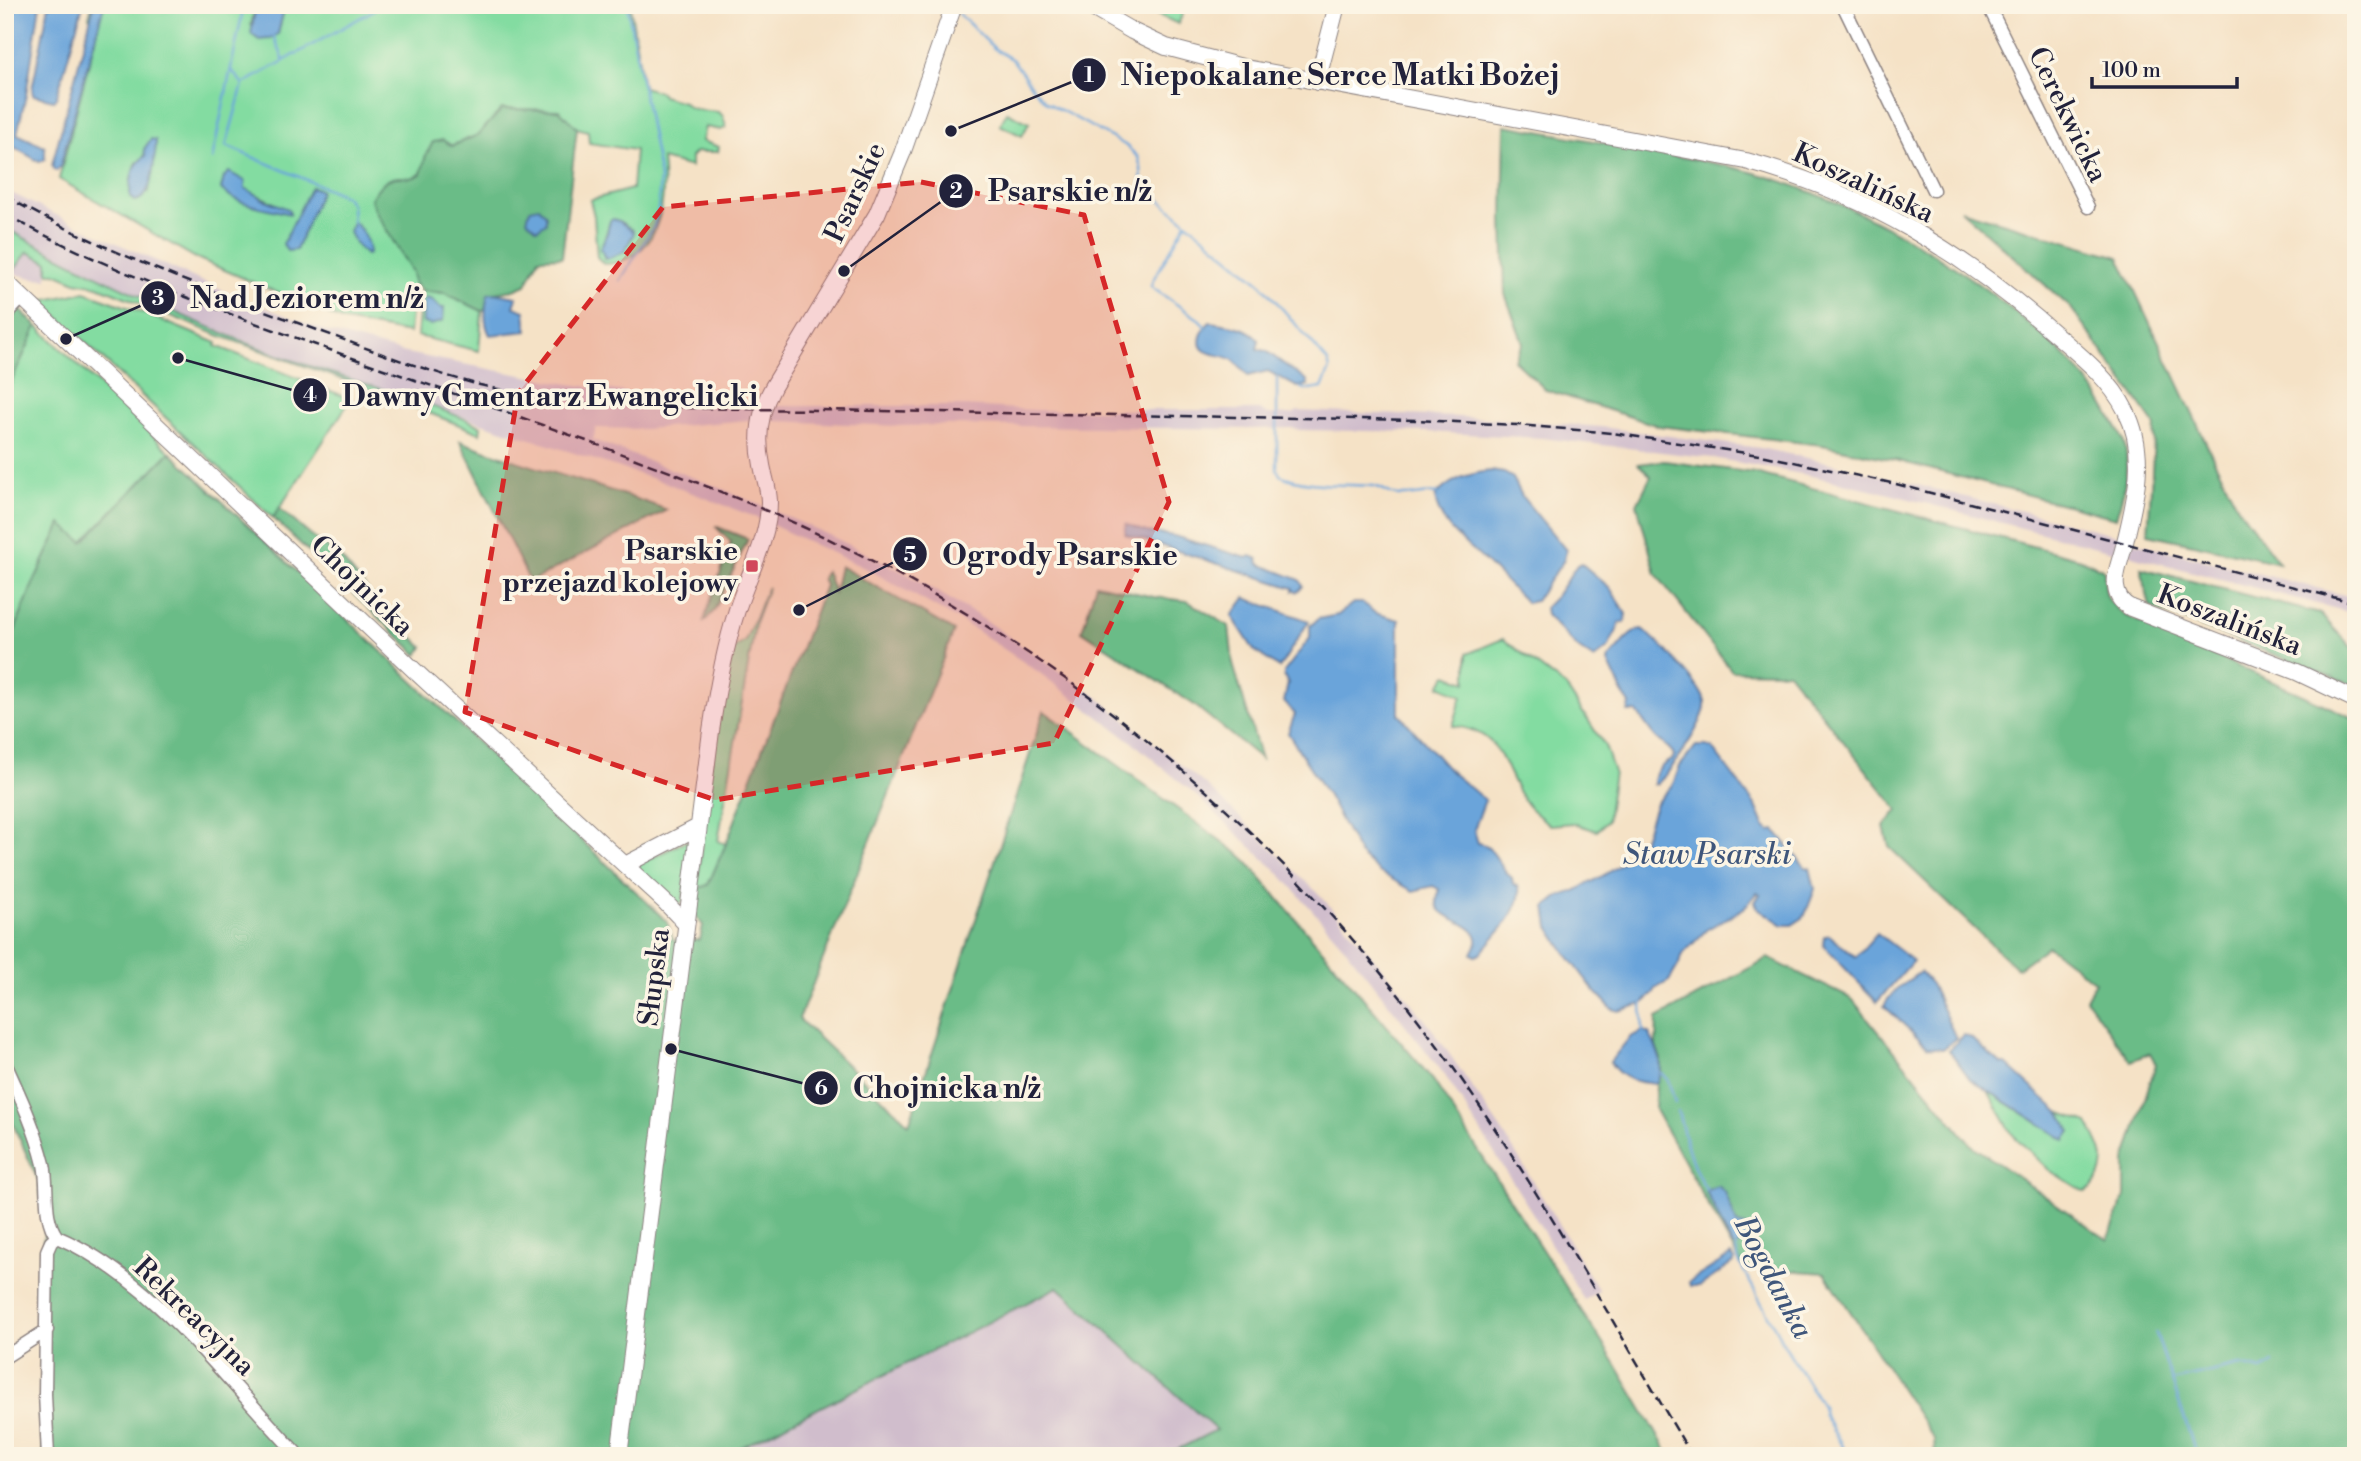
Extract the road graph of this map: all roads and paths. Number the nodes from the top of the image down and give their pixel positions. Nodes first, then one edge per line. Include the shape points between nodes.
1 (954, 5) edge
2 (1087, 5) edge
3 (1337, 5) edge
4 (1843, 5) edge
5 (1988, 5) edge
6 (1317, 82) junction
7 (1933, 190) dead end
8 (2088, 207) dead end
9 (5, 282) edge
10 (22, 298) junction
11 (5, 316) edge
12 (768, 511) joint
13 (2356, 700) edge
14 (698, 827) junction
15 (625, 865) junction
16 (686, 924) junction
17 (5, 1063) edge
18 (57, 1237) junction
19 (47, 1330) junction
20 (5, 1357) edge
21 (48, 1456) edge
22 (299, 1456) edge
23 (619, 1456) edge

1 - 12 street, Psarskie via 877,214 765,405 759,442
2 - 6 street, Koszalińska via 1166,47
3 - 6 street
4 - 7 street
5 - 8 street, Cerekwicka
6 - 13 street, Koszalińska via 1757,164 1839,193 1944,248 1994,282 2084,359 2111,387 2127,413 2136,443 2138,476 2116,579 2123,603
9 - 10 street, Chojnicka
10 - 11 street
10 - 15 street, Chojnicka
12 - 14 street, Słupska via 764,537 726,646
14 - 15 street
14 - 16 street, Słupska
15 - 16 street, Chojnicka
16 - 23 street, Słupska
17 - 18 street via 37,1141 51,1228
18 - 19 street via 47,1251
18 - 22 street, Rekreacyjna via 145,1295
19 - 20 street
19 - 21 street

